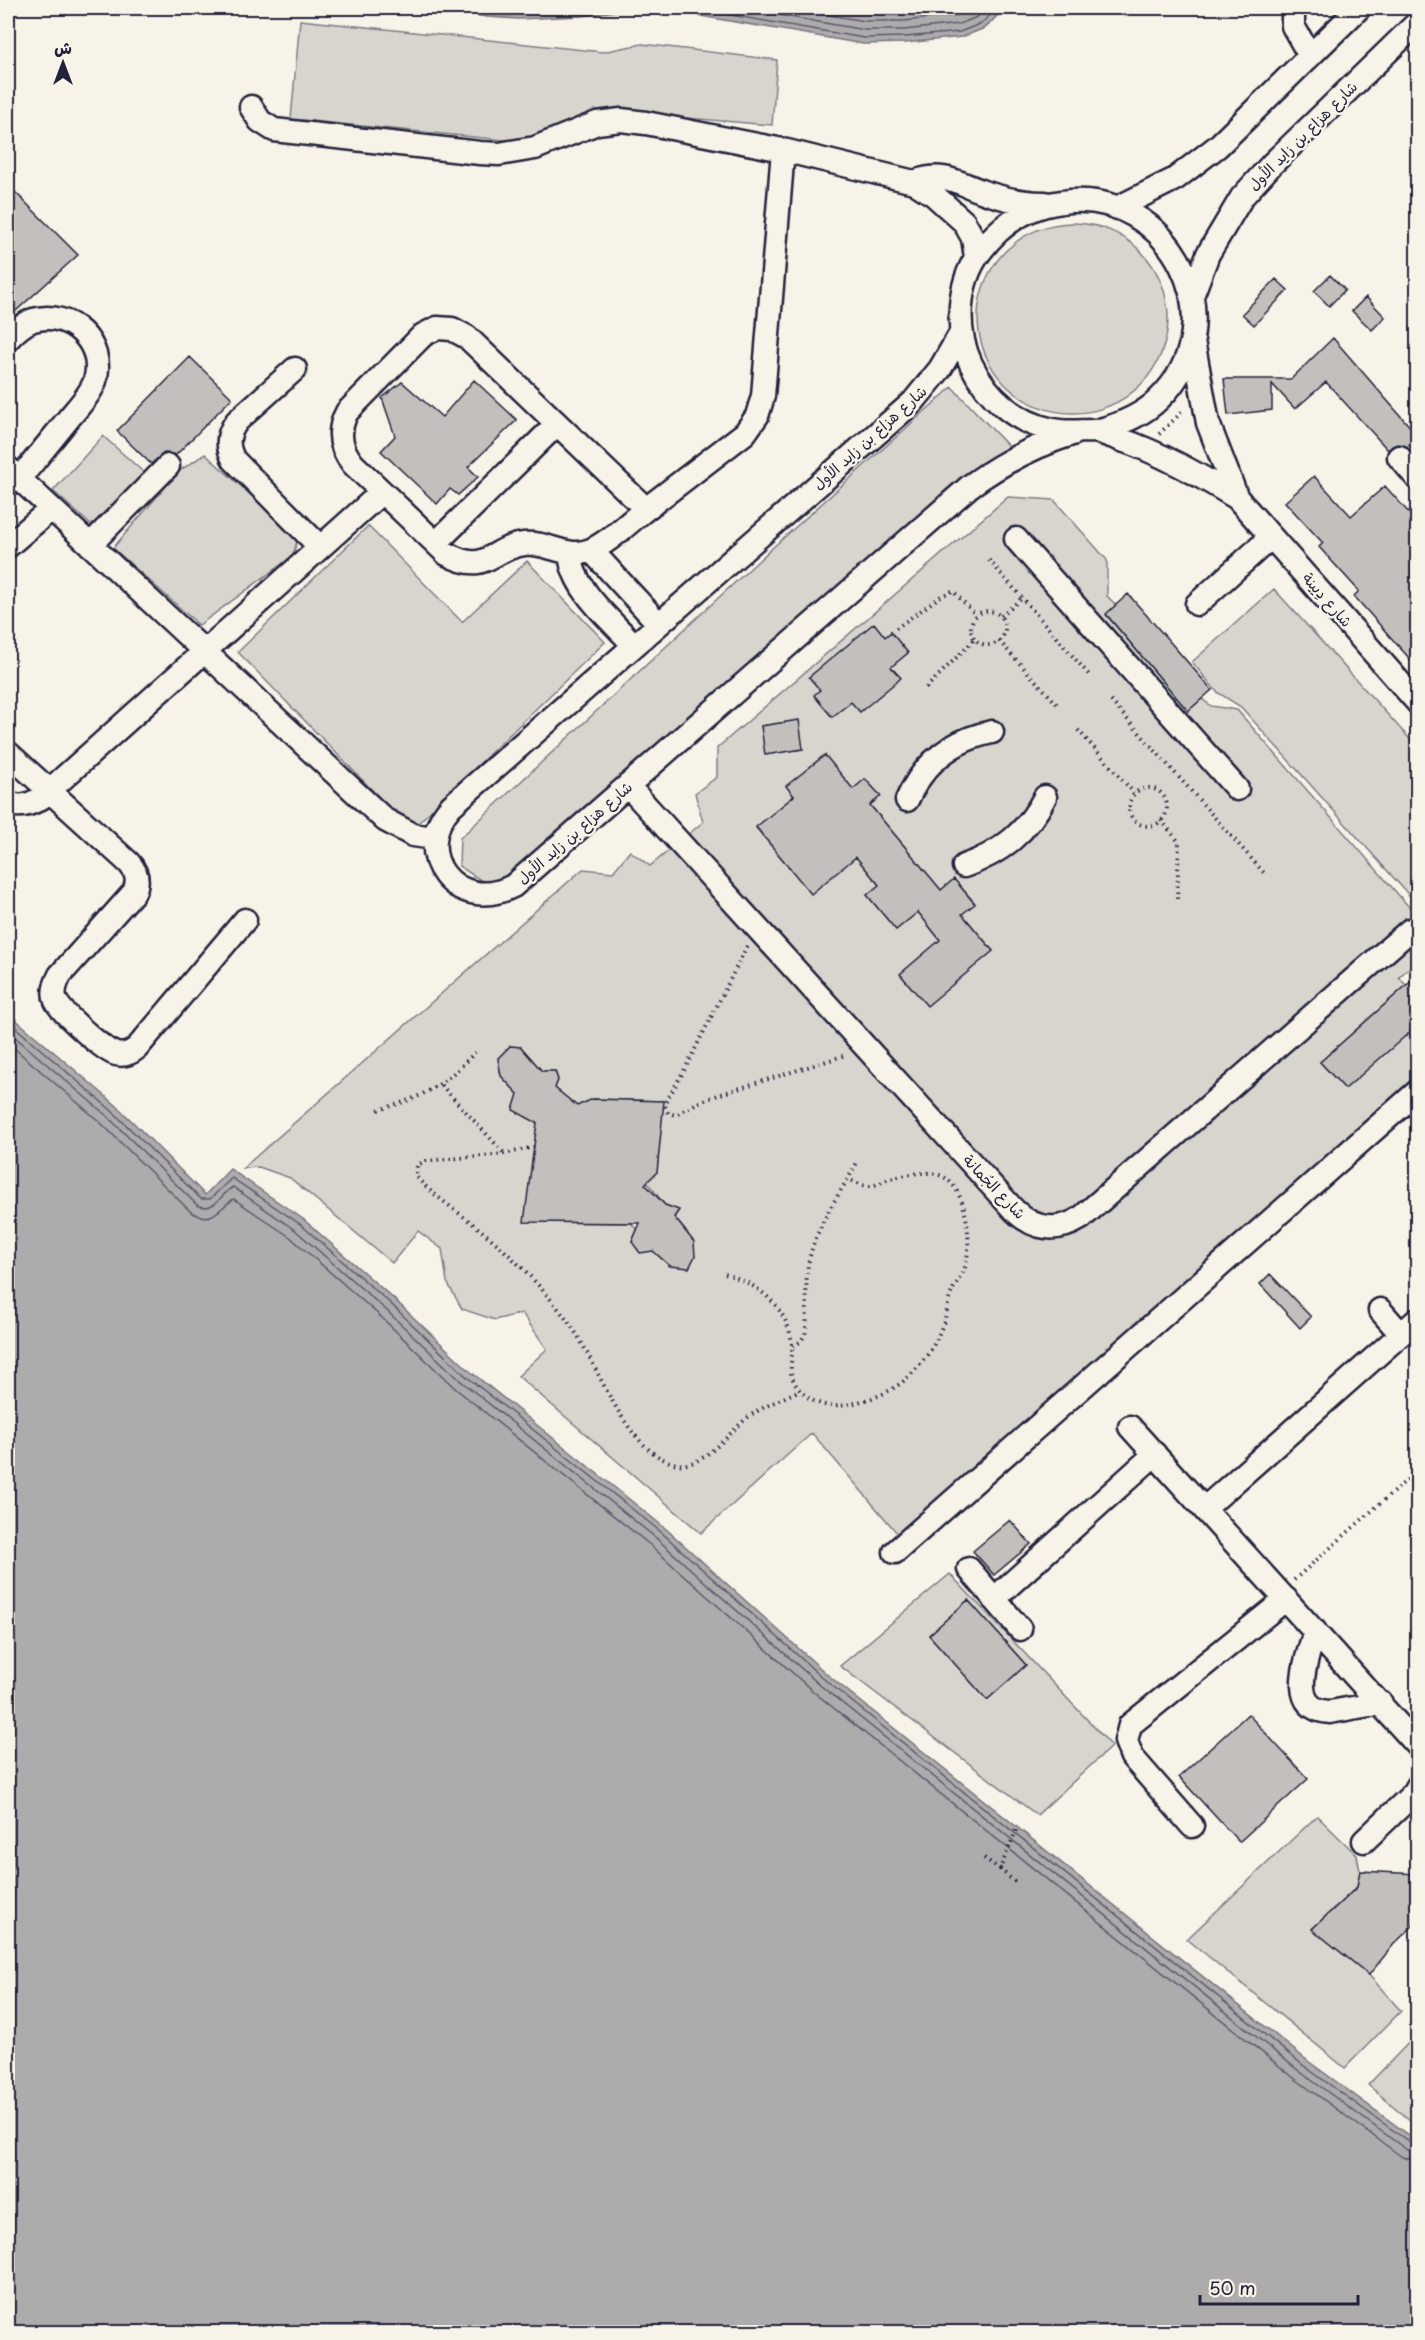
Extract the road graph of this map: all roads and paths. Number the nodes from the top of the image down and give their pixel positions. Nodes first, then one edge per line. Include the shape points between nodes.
1 (1293, 8) edge
2 (1359, 8) edge
3 (1418, 22) edge
4 (1310, 56) junction
5 (251, 107) dead end
6 (783, 150) junction
7 (914, 182) junction
8 (969, 185) junction
9 (1049, 203) junction
10 (1119, 207) junction
11 (953, 211) junction
12 (976, 257) junction
13 (1192, 296) junction
14 (961, 333) junction
15 (1192, 336) junction
16 (8, 339) edge
17 (295, 369) dead end
18 (1202, 398) junction
19 (557, 423) junction
20 (1085, 432) junction
21 (1147, 450) junction
22 (1398, 457) dead end
23 (168, 466) dead end
24 (13, 474) edge
25 (1418, 479) edge
26 (382, 492) junction
27 (1237, 498) junction
28 (51, 509) junction
29 (646, 509) junction
30 (1271, 537) junction
31 (1016, 538) dead end
32 (436, 543) junction
33 (90, 545) junction
34 (8, 546) edge
35 (320, 547) junction
36 (581, 552) junction
37 (989, 560) dead end
38 (1022, 598) junction
39 (1197, 604) dead end
40 (976, 615) junction
41 (1001, 616) junction
42 (658, 624) junction
43 (891, 632) dead end
44 (975, 639) junction
45 (999, 641) junction
46 (634, 645) junction
47 (204, 651) junction
48 (1090, 676) dead end
49 (926, 688) dead end
50 (1111, 701) dead end
51 (1418, 703) edge
52 (1057, 704) dead end
53 (1078, 730) dead end
54 (992, 732) dead end
55 (8, 753) edge
56 (628, 786) junction
57 (1237, 789) dead end
58 (49, 791) junction
59 (1134, 793) junction
60 (1045, 797) dead end
61 (907, 800) dead end
62 (8, 803) edge
63 (1161, 820) junction
64 (434, 838) junction
65 (964, 866) dead end
66 (1265, 874) dead end
67 (1177, 901) dead end
68 (245, 920) dead end
69 (757, 928) junction
70 (1410, 930) dead end
71 (867, 1049) junction
72 (475, 1052) dead end
73 (441, 1085) junction
74 (1418, 1091) edge
75 (378, 1110) dead end
76 (534, 1147) dead end
77 (505, 1154) junction
78 (858, 1161) dead end
79 (848, 1179) junction
80 (725, 1274) dead end
81 (1380, 1310) dead end
82 (1418, 1319) edge
83 (1401, 1334) junction
84 (793, 1347) junction
85 (800, 1390) junction
86 (1130, 1427) dead end
87 (1155, 1454) junction
88 (1418, 1470) edge
89 (1204, 1509) junction
90 (895, 1552) dead end
91 (969, 1569) dead end
92 (1283, 1596) junction
93 (994, 1599) junction
94 (1020, 1629) dead end
95 (1315, 1631) junction
96 (1381, 1703) junction
97 (1418, 1746) edge
98 (1418, 1786) edge
99 (1018, 1826) dead end
100 (1192, 1826) dead end
101 (1364, 1841) dead end
102 (984, 1858) dead end
103 (1000, 1869) junction
104 (1016, 1883) dead end

1 - 4 street via 1293,26
2 - 4 street
3 - 13 street, شارع هزاع بن زايد الأول via 1242,197 1208,254
4 - 10 street via 1197,163 1152,192
5 - 6 street via 260,121 274,129 480,153 535,148 597,123 621,120
6 - 7 street
6 - 29 street via 763,396 757,416 745,433
7 - 8 street via 946,177
7 - 11 street
8 - 9 street via 1011,200
8 - 11 street
9 - 10 street via 1084,201
9 - 12 street via 1008,223
10 - 13 street via 1140,218 1167,242 1185,273
11 - 12 street via 969,230
12 - 14 street via 960,306
13 - 15 street
14 - 20 street, شارع دِيينة via 977,377 1009,411 1041,426
14 - 42 street, شارع هزاع بن زايد الأول via 940,369 913,402
15 - 18 street, شارع دِيينة
15 - 20 street, شارع هزاع بن زايد الأول via 1186,359 1159,399 1119,425
16 - 24 street via 33,321 56,319 78,328 87,337 96,358 96,376 89,393
17 - 35 street via 237,421 228,444 234,460
18 - 21 path via 1189,406
18 - 27 street, شارع دِيينة via 1216,448
19 - 26 street via 467,337 452,329 436,328 342,420 340,440 347,457
19 - 29 street
19 - 32 street
20 - 21 street, شارع دِيينة
20 - 56 street, شارع هزاع بن زايد الأول via 1020,454 970,486
21 - 27 street, شارع دِيينة
22 - 25 street
23 - 33 street
24 - 28 street
26 - 32 street
26 - 35 street
27 - 30 street, شارع دِيينة
28 - 33 street
28 - 34 street
29 - 36 street
30 - 39 street
30 - 51 street, شارع دِيينة
31 - 57 street
32 - 36 street via 447,554 467,562 484,561 521,544
33 - 47 street
35 - 47 street
36 - 42 street
36 - 46 street via 573,571 582,587
37 - 38 path
38 - 41 path
38 - 48 path
40 - 41 path via 989,610
40 - 43 path via 953,591
40 - 44 path via 970,627
41 - 45 path via 1005,629
42 - 46 street, شارع هزاع بن زايد الأول
44 - 45 path via 987,645
44 - 49 path
45 - 52 path
46 - 64 street, شارع هزاع بن زايد الأول via 450,806 442,815
47 - 58 street
47 - 64 street via 385,820 413,835
50 - 66 path
53 - 59 path
54 - 61 street via 964,739 940,754 920,774
55 - 58 street
56 - 64 street, شارع هزاع بن زايد الأول via 503,891 481,894 450,881 437,862
56 - 69 street, شارع الجُمانة
58 - 62 street via 32,804
58 - 68 street via 129,863 136,874 134,892 60,975 55,987 60,1007 107,1050 124,1055 137,1048
59 - 63 path via 1130,800 1131,816 1145,825
59 - 63 path via 1150,788 1164,797 1166,813
60 - 65 street via 1025,828 1012,840 998,851
63 - 67 path via 1179,842
69 - 71 street, شارع الجُمانة
69 - 71 path via 666,1101 668,1113 676,1115 721,1094
70 - 71 street, شارع الجُمانة via 1081,1218 1062,1227 1041,1227 1022,1218
72 - 73 path
73 - 75 path via 411,1101
73 - 77 path
74 - 90 street
76 - 77 path
77 - 85 path via 426,1161 417,1165 416,1176 495,1241 531,1278 576,1334 632,1434 648,1449 680,1465 692,1462 705,1456 753,1414
78 - 79 path
79 - 84 path via 810,1255 805,1335
79 - 85 path via 872,1186 912,1174 948,1179 963,1207 968,1255 937,1338 917,1370 903,1382 871,1399 845,1406 820,1403
80 - 84 path via 750,1283 772,1301 786,1324
81 - 83 street
82 - 83 street
83 - 89 street
84 - 85 path via 791,1371
86 - 87 street
87 - 89 street
87 - 93 street
88 - 92 path
89 - 92 street
91 - 93 street
92 - 95 street
92 - 100 street via 1130,1725 1126,1733 1127,1749
93 - 94 street
95 - 96 street
95 - 96 street via 1303,1677 1303,1692 1309,1704 1330,1712
96 - 97 street
98 - 101 street
99 - 103 path
102 - 103 path
103 - 104 path

